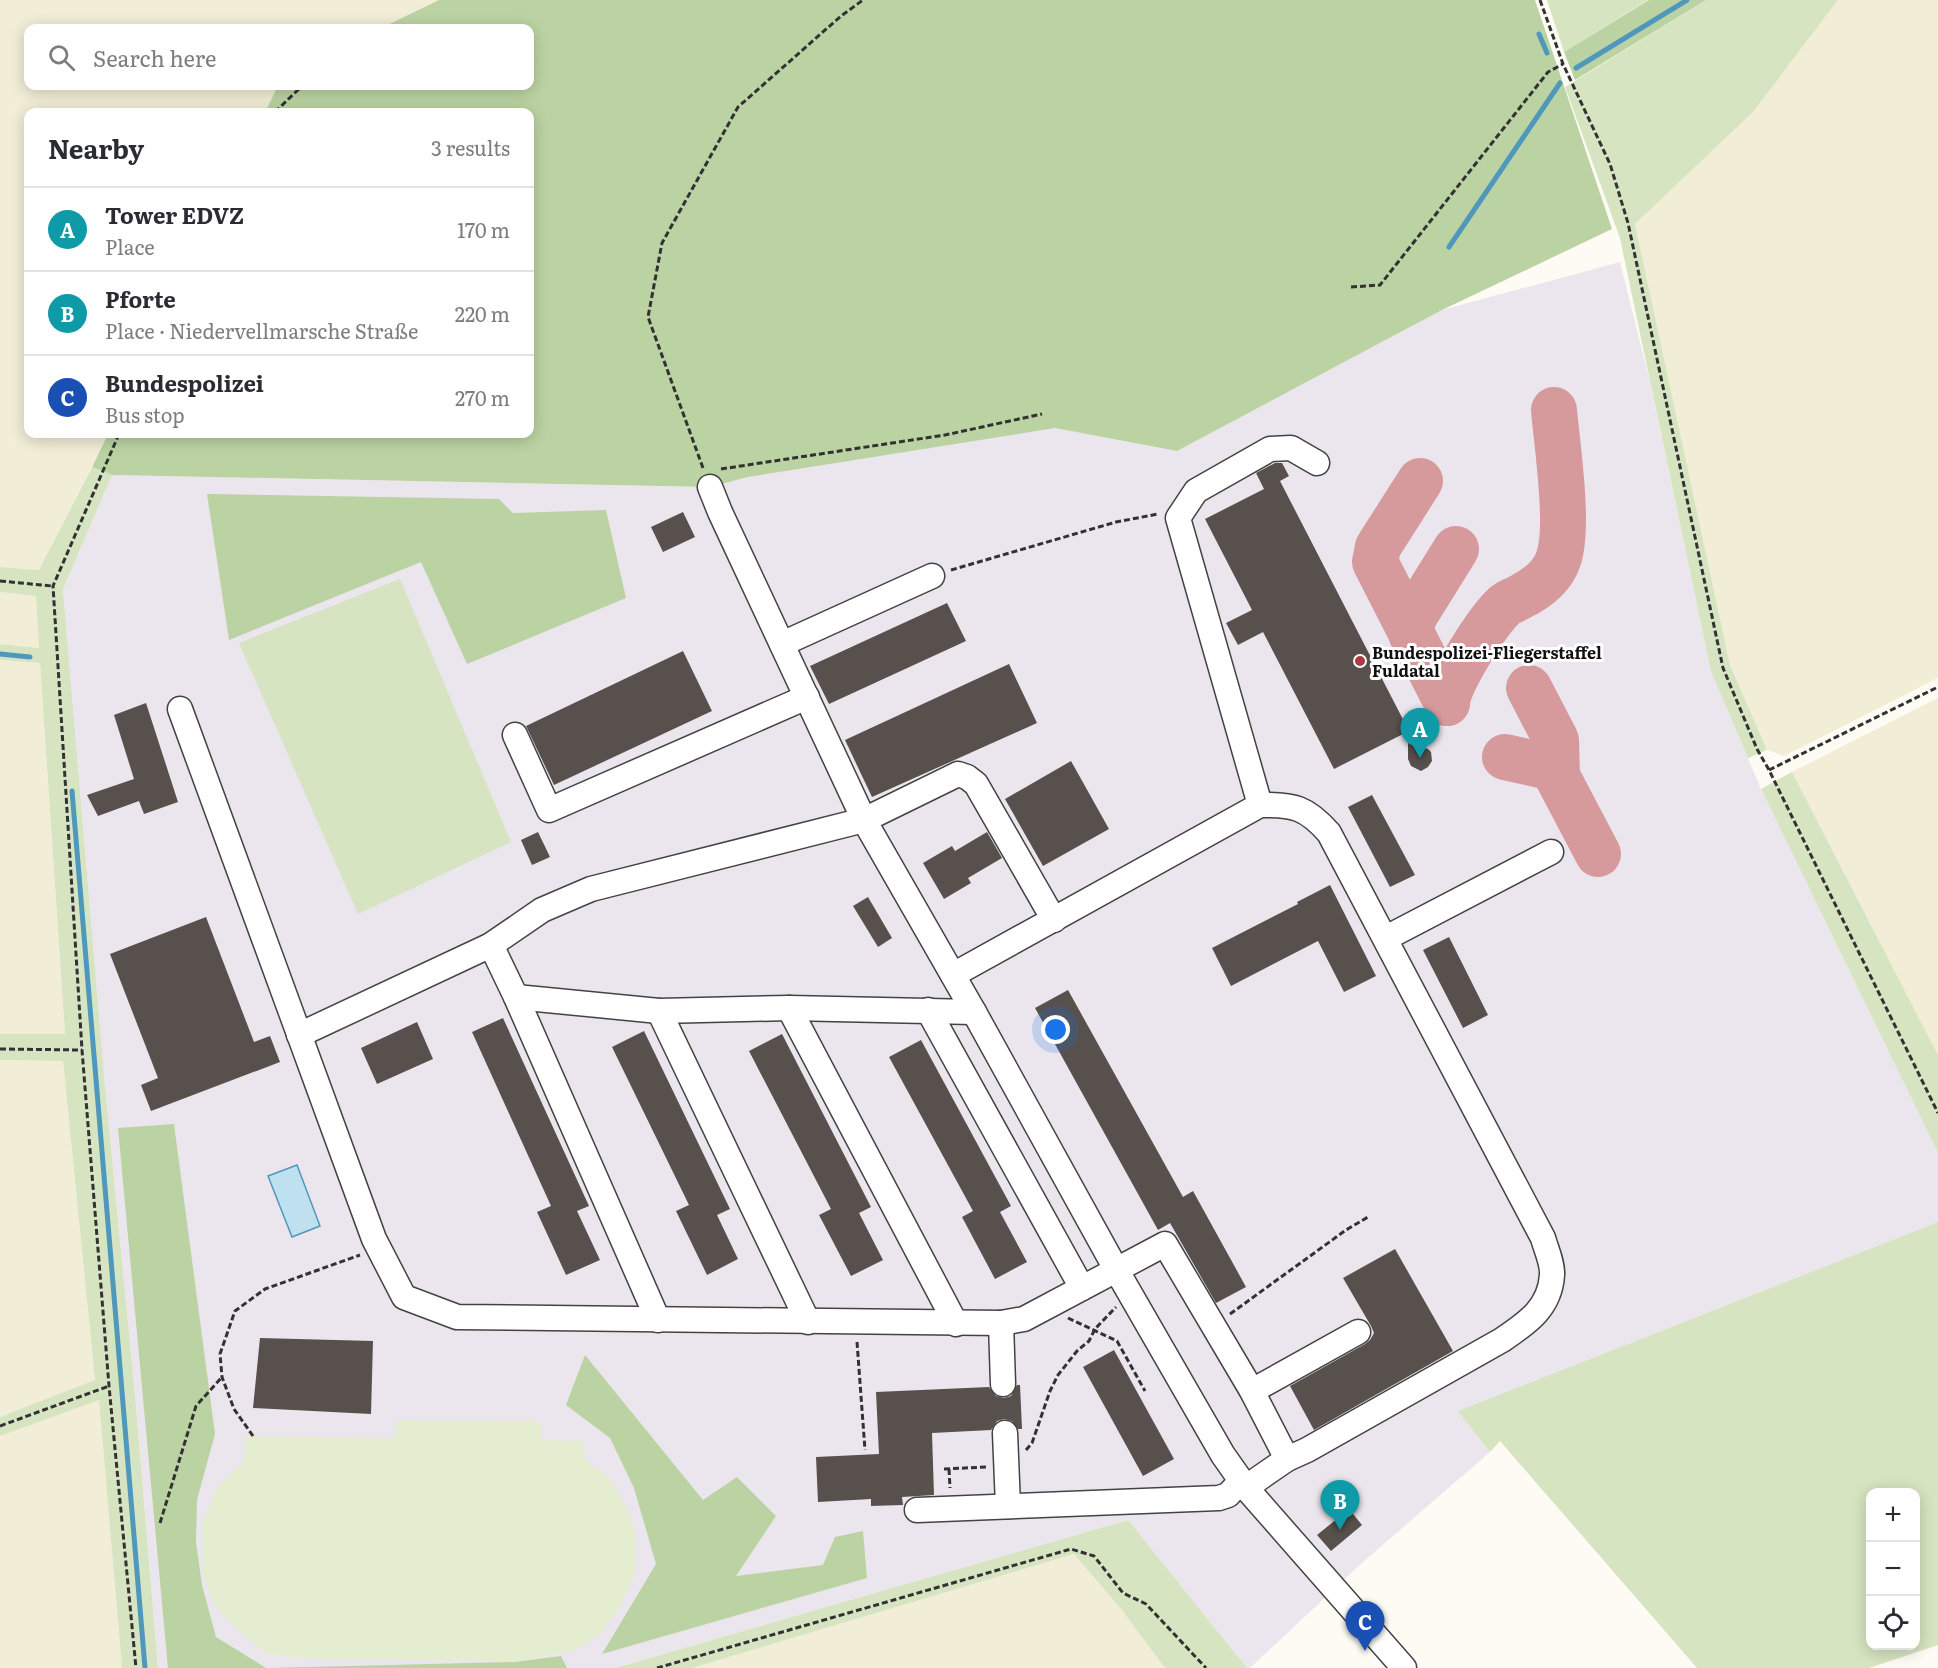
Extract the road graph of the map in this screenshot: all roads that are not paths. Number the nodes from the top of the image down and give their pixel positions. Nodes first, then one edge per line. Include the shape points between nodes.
1 (1317, 463) dead end
2 (707, 479) road end
3 (932, 576) road end
4 (782, 644) junction
5 (807, 697) junction
6 (180, 709) dead end
7 (514, 735) dead end
8 (1260, 805) junction
9 (864, 820) junction
10 (1551, 852) dead end
11 (1054, 920) junction
12 (1386, 938) junction
13 (491, 945) junction
14 (953, 975) junction
15 (516, 997) junction
16 (789, 1008) junction
17 (928, 1010) junction
18 (659, 1011) junction
19 (974, 1012) junction
20 (299, 1035) junction
21 (1117, 1271) junction
22 (1082, 1288) junction
23 (658, 1320) junction
24 (808, 1322) junction
25 (1000, 1323) junction
26 (956, 1324) junction
27 (1358, 1332) dead end
28 (1003, 1384) dead end
29 (1252, 1391) junction
30 (1005, 1433) dead end
31 (1287, 1459) junction
32 (1244, 1485) junction
33 (1008, 1506) junction
34 (917, 1510) dead end
35 (1404, 1668) edge

1 - 8 street via 1291,448 1270,449 1196,491 1178,518
2 - 4 street
3 - 4 street
4 - 5 street
5 - 7 street via 549,810
5 - 9 street
6 - 20 street
8 - 11 street
8 - 12 street via 1291,807 1316,818 1329,833
9 - 11 street via 951,776 967,777 976,784
9 - 13 street via 591,889 542,910
9 - 14 street
10 - 12 street
11 - 14 street
12 - 31 street via 1543,1238 1551,1284 1533,1319 1502,1340
13 - 15 street
13 - 20 street
14 - 19 street
15 - 18 street
15 - 23 street
16 - 17 street
16 - 18 street
16 - 26 street
17 - 19 street
17 - 22 street
18 - 24 street
19 - 21 street
20 - 23 street via 379,1249 404,1297 457,1317
21 - 22 street
21 - 29 street via 1165,1244
21 - 32 street
22 - 25 street via 1024,1319
23 - 24 street
24 - 26 street
25 - 26 street
25 - 28 street
27 - 29 street
29 - 31 street
30 - 33 street
31 - 32 street
32 - 33 street via 1219,1498
32 - 35 street
33 - 34 street

